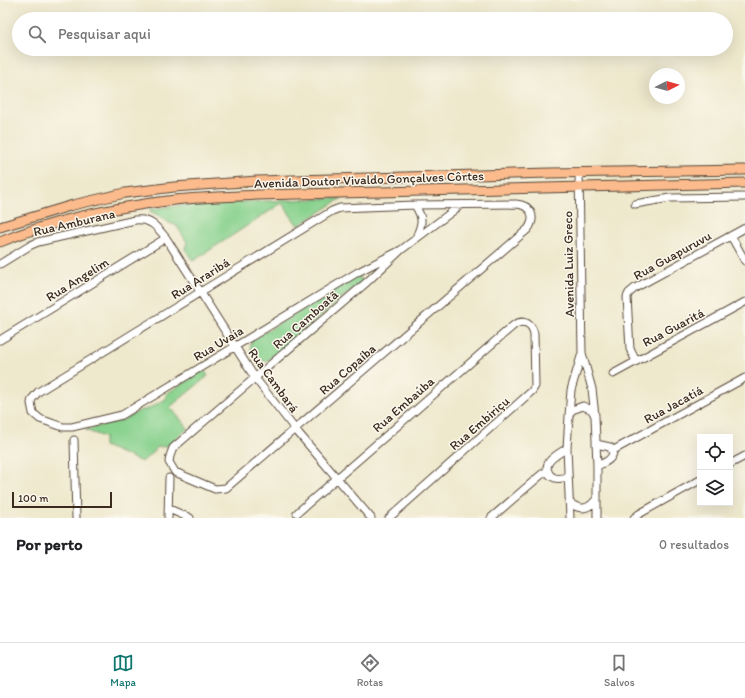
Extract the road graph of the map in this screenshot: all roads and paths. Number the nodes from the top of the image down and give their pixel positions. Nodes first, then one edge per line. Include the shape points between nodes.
1 (745, 170) edge
2 (579, 173) junction
3 (745, 183) edge
4 (579, 187) junction
5 (744, 198) edge
6 (635, 204) dead end
7 (415, 205) junction
8 (461, 205) junction
9 (532, 214) joint
10 (156, 226) joint
11 (0, 227) edge
12 (745, 228) edge
13 (731, 236) junction
14 (166, 238) junction
15 (415, 239) junction
16 (0, 242) edge
17 (401, 250) junction
18 (745, 261) edge
19 (0, 264) edge
20 (358, 272) junction
21 (367, 282) junction
22 (201, 292) junction
23 (745, 302) edge
24 (529, 324) joint
25 (0, 340) edge
26 (235, 347) junction
27 (582, 353) junction
28 (636, 360) junction
29 (613, 374) dead end
30 (255, 378) junction
31 (745, 378) edge
32 (569, 416) junction
33 (595, 416) junction
34 (40, 419) joint
35 (295, 429) junction
36 (74, 440) dead end
37 (596, 444) junction
38 (568, 448) junction
39 (612, 451) junction
40 (170, 456) joint
41 (745, 456) edge
42 (733, 462) edge
43 (597, 466) junction
44 (548, 471) junction
45 (337, 477) junction
46 (568, 477) junction
47 (169, 478) dead end
48 (697, 482) edge
49 (597, 498) junction
50 (569, 502) junction
51 (169, 509) junction
52 (297, 513) dead end
53 (76, 518) edge
54 (168, 518) edge
55 (190, 518) edge
56 (371, 518) edge
57 (389, 518) edge
58 (491, 518) edge
59 (570, 518) edge
60 (597, 518) edge
61 (634, 518) edge

1 - 2 main road, Avenida Doutor Vivaldo Gonçalves Côrtes
2 - 4 street, Avenida Luiz Greco
2 - 11 main road, Avenida Doutor Vivaldo Gonçalves Côrtes via 257,181 174,187 125,193 81,203
3 - 4 main road, Avenida Doutor Vivaldo Gonçalves Côrtes
4 - 16 main road, Avenida Doutor Vivaldo Gonçalves Côrtes via 257,195 176,200 79,216
4 - 27 street, Avenida Luiz Greco
5 - 6 street via 670,198
7 - 8 street, Rua Araribá
7 - 15 street via 422,223
7 - 22 street, Rua Araribá via 340,208 332,211
8 - 9 street, Rua Araribá via 523,204
8 - 15 street, Rua Camboatã
9 - 35 street, Rua Copaíba via 532,224 528,229
10 - 14 street, Rua Cambará
10 - 19 street, Rua Amburana via 152,222 140,219 38,242
12 - 13 street, Rua Guapuruvu
13 - 18 street
13 - 28 street, Rua Guapuruvu via 629,293 627,297 630,349
14 - 22 street, Rua Cambará
14 - 25 street, Rua Angelim
15 - 17 street, Rua Camboatã
17 - 20 street, Rua Uvaia
17 - 21 street, Rua Camboatã
20 - 21 street
20 - 26 street, Rua Uvaia
21 - 30 street, Rua Camboatã
22 - 26 street, Rua Cambará
22 - 34 street, Rua Araribá via 38,392 31,403 33,413
23 - 28 street, Rua Guaritá
24 - 45 street, Rua Embaúba via 521,322 514,325
24 - 57 street, Rua Embiriçu via 534,330 535,386 532,391
26 - 30 street, Rua Cambará
26 - 34 street, Rua Uvaia via 115,418 68,427
27 - 32 street, Avenida Luiz Greco via 571,390
27 - 33 street, Avenida Luiz Greco via 592,389
28 - 29 street, Rua Guaritá
30 - 35 street, Rua Cambará
30 - 40 street, Rua Camboatã via 172,448
31 - 39 street, Rua Jacatiá
32 - 33 street via 572,410 583,406 592,410
32 - 38 street, Avenida Luiz Greco
33 - 37 street, Avenida Luiz Greco
35 - 40 street, Rua Copaíba via 230,484 220,489 175,472
35 - 45 street, Rua Cambará
36 - 53 street
37 - 39 street via 607,446
37 - 43 street, Avenida Luiz Greco
38 - 44 street via 549,462
38 - 46 street, Avenida Luiz Greco
39 - 43 street, Rua Jacatiá via 611,458
41 - 42 street
43 - 49 street, Avenida Luiz Greco
44 - 46 street via 555,478
44 - 58 street
45 - 52 street, Rua Embaúba
45 - 56 street, Rua Cambará
46 - 50 street, Avenida Luiz Greco
47 - 51 street
48 - 61 street
49 - 50 street via 591,505 582,509
49 - 60 street, Avenida Luiz Greco
50 - 59 street, Avenida Luiz Greco
51 - 54 street
51 - 55 street

